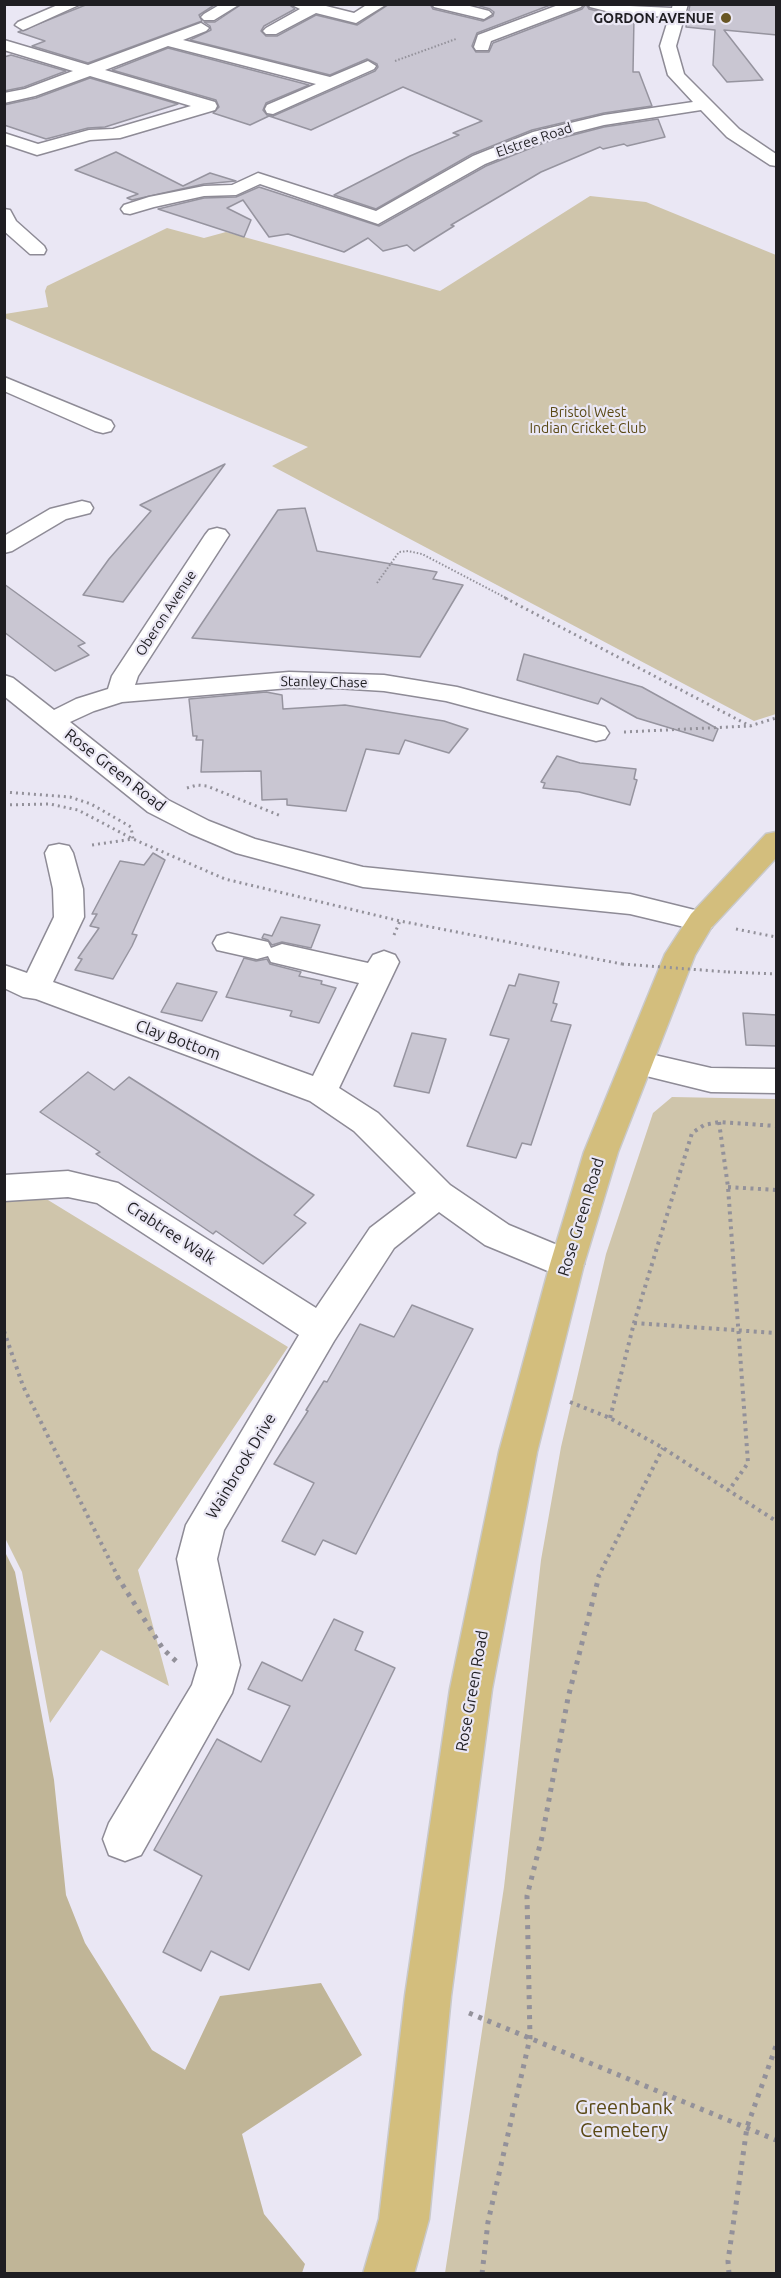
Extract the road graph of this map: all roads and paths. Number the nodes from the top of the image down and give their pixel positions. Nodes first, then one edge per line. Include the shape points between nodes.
1 (74, 4) edge
2 (233, 4) edge
3 (297, 4) edge
4 (380, 4) edge
5 (576, 4) edge
6 (595, 4) edge
7 (450, 6) edge
8 (314, 8) junction
9 (680, 9) edge
10 (484, 14) dead end
11 (62, 29) dead end
12 (271, 31) dead end
13 (168, 41) junction
14 (4, 45) edge
15 (482, 46) dead end
16 (368, 66) dead end
17 (92, 69) junction
18 (329, 82) junction
19 (4, 98) edge
20 (703, 105) junction
21 (273, 109) dead end
22 (4, 138) edge
23 (777, 160) edge
24 (130, 209) dead end
25 (4, 214) edge
26 (37, 250) dead end
27 (4, 383) edge
28 (103, 426) dead end
29 (82, 507) dead end
30 (217, 535) dead end
31 (4, 546) edge
32 (378, 583) dead end
33 (4, 683) edge
34 (118, 694) junction
35 (777, 718) edge
36 (52, 721) junction
37 (750, 726) junction
38 (596, 733) joint
39 (4, 792) edge
40 (4, 805) edge
41 (158, 806) junction
42 (281, 816) dead end
43 (133, 839) junction
44 (777, 841) edge
45 (59, 853) joint
46 (701, 921) junction
47 (256, 949) dead end
48 (777, 974) edge
49 (4, 976) edge
50 (34, 989) junction
51 (637, 1063) junction
52 (777, 1081) edge
53 (321, 1092) junction
54 (719, 1122) junction
55 (777, 1126) edge
56 (728, 1186) junction
57 (4, 1188) edge
58 (777, 1190) edge
59 (438, 1194) junction
60 (567, 1264) junction
61 (634, 1323) junction
62 (321, 1330) junction
63 (4, 1331) edge
64 (740, 1331) junction
65 (777, 1333) edge
66 (534, 1386) junction
67 (610, 1418) junction
68 (663, 1448) junction
69 (729, 1490) junction
70 (777, 1521) edge
71 (211, 1693) junction
72 (124, 1839) dead end
73 (428, 1996) junction
74 (530, 2038) junction
75 (777, 2046) edge
76 (747, 2127) junction
77 (777, 2140) edge
78 (387, 2274) edge
79 (482, 2274) edge
80 (729, 2274) edge

1 - 11 street via 36,17
2 - 13 street
3 - 8 street
4 - 8 street via 360,22
5 - 15 street via 483,38
6 - 9 street via 618,9
7 - 10 street
8 - 12 street
9 - 20 street via 668,46 676,75
13 - 17 street
13 - 18 street
14 - 17 street
16 - 18 street
17 - 19 street via 29,93
17 - 22 street via 208,106 114,134 89,135 37,150
18 - 21 street
20 - 23 street via 733,133
20 - 24 street, Elstree Road via 604,120 539,136 479,160 378,218 258,178 236,190 204,191
25 - 26 street via 7,223
27 - 28 street
29 - 31 street via 58,514
30 - 34 street, Oberon Avenue via 125,676
32 - 37 path via 399,552 422,554
33 - 36 street, Rose Green Road
34 - 36 street, Stanley Chase
34 - 38 street, Stanley Chase via 289,680 384,683 448,693
35 - 37 path
36 - 41 street, Rose Green Road
37 - 38 path
39 - 43 path via 70,797 92,804 131,827
40 - 43 path via 21,802 78,810
41 - 42 path via 190,786 207,786
41 - 46 street, Rose Green Road via 246,846 363,877 630,904
43 - 45 path
43 - 48 path, bridge via 225,879 400,921 622,964
44 - 46 main road
45 - 50 street via 69,889 69,917
46 - 51 main road, Rose Green Road via 681,954
47 - 53 street via 381,969
49 - 50 street, Clay Bottom
50 - 53 street, Clay Bottom
51 - 52 street via 711,1080
51 - 60 main road, Rose Green Road via 601,1152
53 - 59 street, Clay Bottom via 366,1122
54 - 55 path
54 - 56 path
54 - 61 path via 692,1133
56 - 58 path
56 - 64 path
57 - 62 street, Crabtree Walk via 68,1185 106,1192
59 - 60 street, Clay Bottom via 497,1235
59 - 62 street, Wainbrook Drive via 382,1238
60 - 66 main road, Rose Green Road
61 - 64 path
61 - 67 path
62 - 71 street, Wainbrook Drive via 207,1525 197,1559 219,1665
63 - 71 path via 23,1386 117,1575 163,1649
64 - 65 path
64 - 69 path via 748,1463
66 - 67 path
66 - 73 main road, Rose Green Road via 471,1689
67 - 68 path
68 - 69 path
68 - 74 path via 596,1581 568,1698 527,1896
69 - 70 path
71 - 72 street, Wainbrook Drive
73 - 74 path
73 - 78 main road, Rose Green Road via 404,2219
74 - 76 path
74 - 79 path via 488,2222
75 - 76 path
76 - 77 path
76 - 80 path

